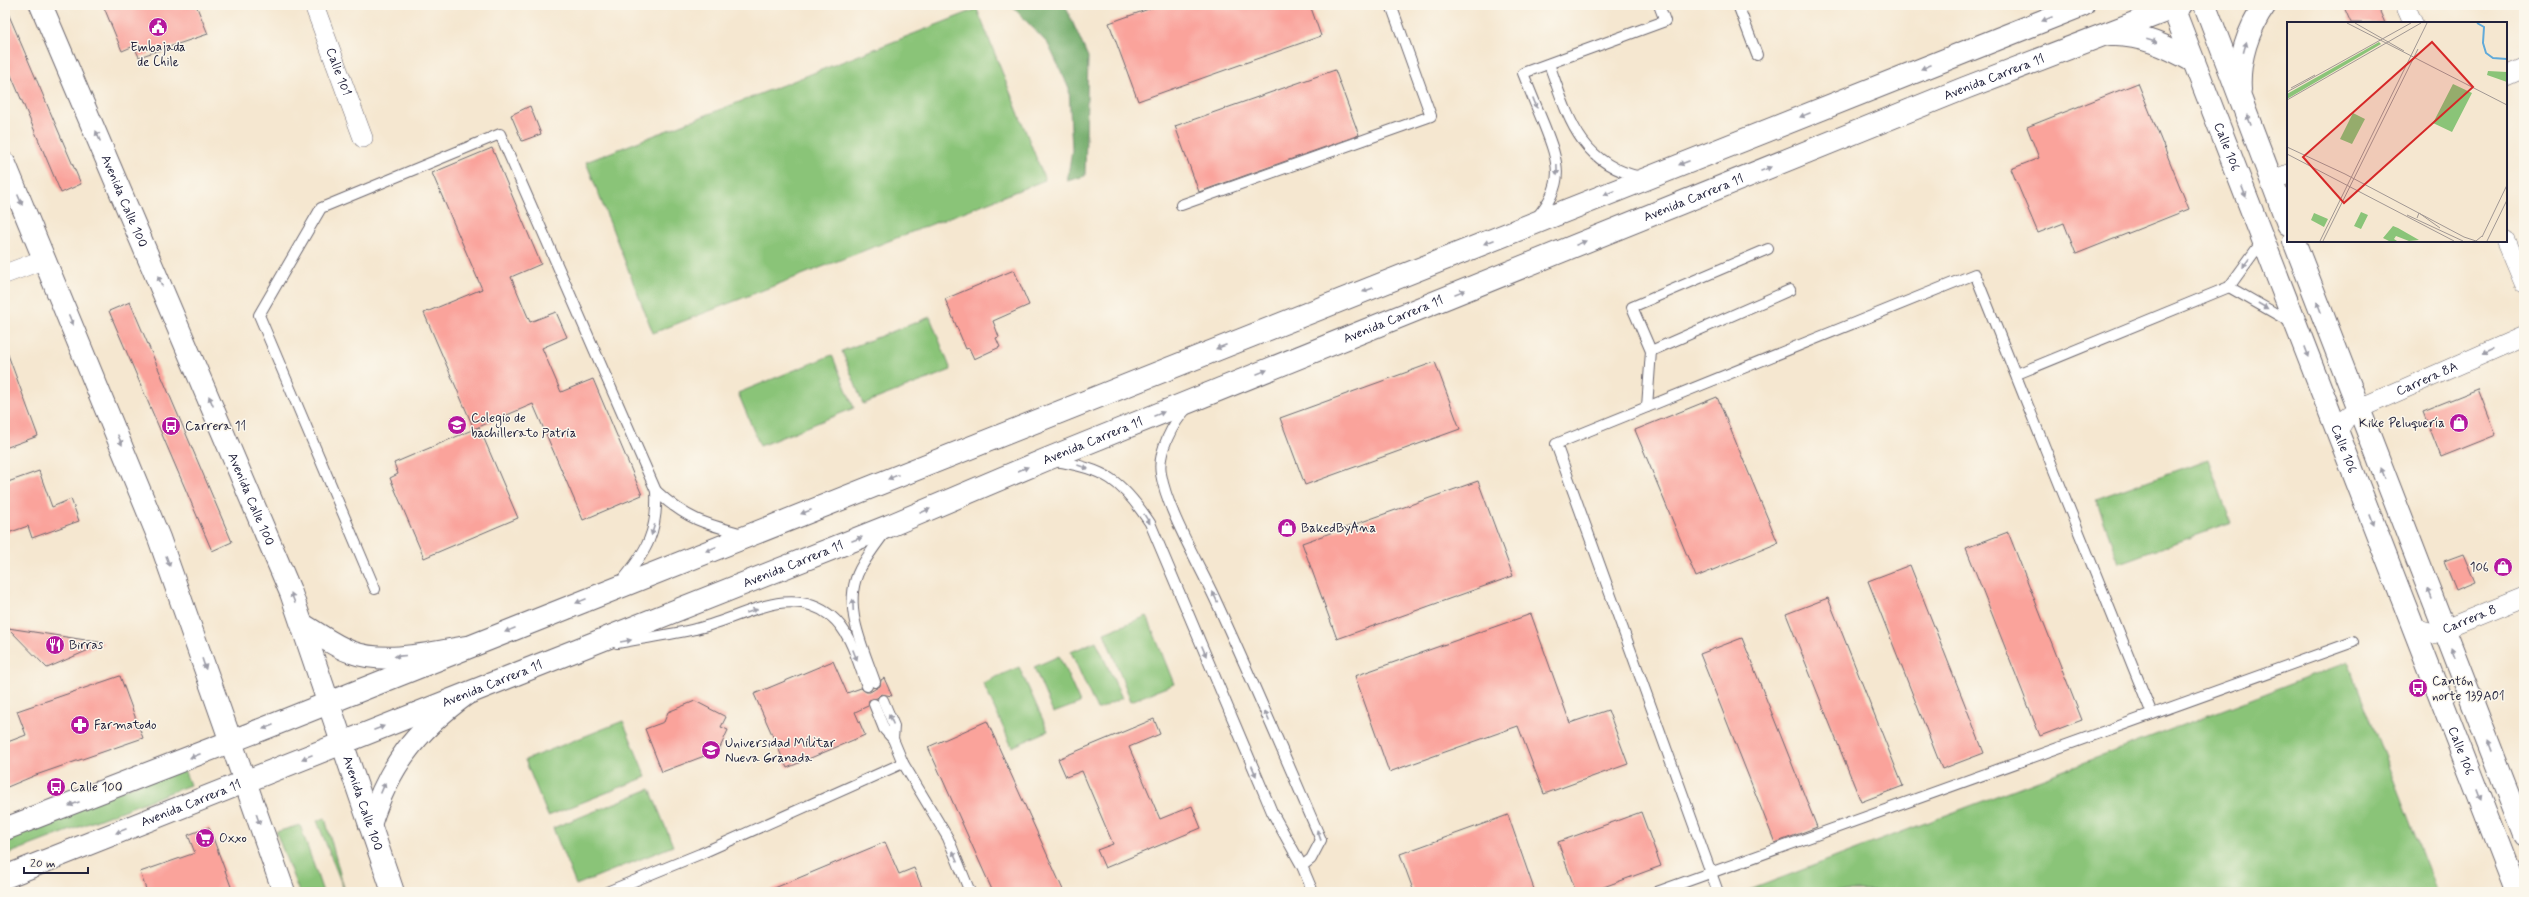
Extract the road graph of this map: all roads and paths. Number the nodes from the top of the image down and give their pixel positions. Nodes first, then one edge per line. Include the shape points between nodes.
1 (41, 5) edge
2 (314, 5) edge
3 (1391, 5) edge
4 (1660, 5) edge
5 (1738, 5) edge
6 (2083, 5) edge
7 (2205, 5) edge
8 (2265, 5) edge
9 (2405, 5) edge
10 (2176, 6) edge
11 (2413, 22) edge
12 (2100, 37) junction
13 (1757, 54) dead end
14 (2193, 61) junction
15 (1549, 64) junction
16 (2524, 68) edge
17 (2507, 76) edge
18 (2240, 99) junction
19 (363, 138) dead end
20 (5, 164) edge
21 (2280, 177) edge
22 (1645, 178) junction
23 (1181, 205) dead end
24 (2287, 218) edge
25 (1528, 227) junction
26 (2263, 240) junction
27 (2294, 242) edge
28 (2507, 242) edge
29 (1768, 249) dead end
30 (45, 259) junction
31 (5, 274) edge
32 (2524, 283) edge
33 (2230, 287) junction
34 (1790, 290) dead end
35 (2296, 326) junction
36 (2524, 336) edge
37 (1651, 350) junction
38 (2017, 374) junction
39 (1195, 399) junction
40 (1647, 407) junction
41 (2358, 409) junction
42 (2337, 432) junction
43 (1045, 460) junction
44 (656, 492) junction
45 (889, 526) junction
46 (747, 535) junction
47 (616, 587) junction
48 (375, 589) dead end
49 (2524, 597) edge
50 (303, 625) junction
51 (2414, 629) junction
52 (2444, 630) junction
53 (2353, 642) dead end
54 (466, 647) junction
55 (574, 650) junction
56 (465, 695) junction
57 (330, 702) junction
58 (878, 702) dead end
59 (2152, 714) junction
60 (232, 742) junction
61 (343, 742) junction
62 (903, 763) junction
63 (246, 782) junction
64 (370, 824) junction
65 (5, 829) edge
66 (2524, 835) edge
67 (1302, 866) junction
68 (1711, 873) junction
69 (5, 877) edge
70 (284, 892) edge
71 (393, 892) edge
72 (607, 892) edge
73 (970, 892) edge
74 (1313, 892) edge
75 (1657, 892) edge
76 (1718, 892) edge
77 (2516, 892) edge

50 -> 1 main road, Avenida Calle 100 via 170,304
2 - 19 street, Calle 101
3 - 23 lane via 1431,116
4 - 15 lane via 1665,21
5 - 13 lane
6 -> 22 main road
7 - 18 main road
18 -> 8 main road via 2243,54 2251,29
9 - 11 street
10 - 12 main road, Avenida Carrera 11
10 - 14 main road, Calle 106
12 -> 14 main road via 2113,35 2141,38 2171,49
39 -> 12 main road, Avenida Carrera 11 via 1958,91
14 -> 26 main road, Calle 106
15 - 22 lane via 1570,123 1582,142 1612,168
15 -> 25 lane via 1523,74 1555,152 1558,173 1553,193
16 - 17 street
21 -> 18 main road
20 -> 30 main road
21 - 24 main road
22 -> 25 main road
25 -> 46 main road
26 -> 33 lane
26 - 35 main road, Calle 106
41 -> 27 main road
28 - 32 street
29 - 37 lane via 1632,307
30 - 31 street
30 -> 60 main road via 159,538
33 -> 35 lane
33 - 38 lane
34 - 37 lane
35 -> 42 main road, Calle 106
36 -> 41 street, Carrera 8A
37 - 40 lane
38 - 40 lane via 1976,274
38 - 59 lane
43 -> 39 main road, Avenida Carrera 11
67 -> 39 lane via 1311,860 1321,840 1226,622 1168,498 1160,473 1163,452 1170,434 1178,418
40 - 68 lane via 1556,444
41 - 42 street, Carrera 8A via 2346,418
52 -> 41 main road
42 -> 51 main road, Calle 106
45 -> 43 main road, Avenida Carrera 11
43 -> 67 lane via 1076,464 1108,476 1124,487 1150,523 1272,812
44 - 46 lane via 694,520
44 -> 47 lane via 657,514 650,539 635,566
44 - 48 lane via 500,134 321,208 259,315
55 -> 45 main road, Avenida Carrera 11
55 -> 45 lane via 696,629 773,604 792,601 813,606 831,616 841,626 871,684 854,620 853,593 860,569
46 -> 47 main road
47 -> 54 main road
49 - 52 street, Carrera 8
54 -> 50 main road via 429,653 371,656 351,652
50 - 57 main road, Avenida Calle 100
51 - 52 street, Carrera 8 via 2433,634
51 -> 77 main road, Calle 106
66 -> 52 main road
53 - 59 lane
54 - 57 main road
55 - 56 main road, Avenida Carrera 11
61 -> 56 main road, Avenida Carrera 11
64 -> 56 main road via 385,783 396,763 420,732
57 -> 60 main road
57 - 61 main road, Avenida Calle 100
58 - 62 lane via 894,726 893,739
59 - 68 lane
60 - 63 main road
60 -> 65 main road
61 -> 63 main road, Avenida Carrera 11
61 - 64 main road, Avenida Calle 100
62 - 72 lane via 700,854
73 -> 62 lane via 948,838
63 -> 69 main road, Avenida Carrera 11
63 -> 70 main road
64 - 71 main road, Avenida Calle 100
67 - 74 lane
68 - 75 lane
68 - 76 lane

